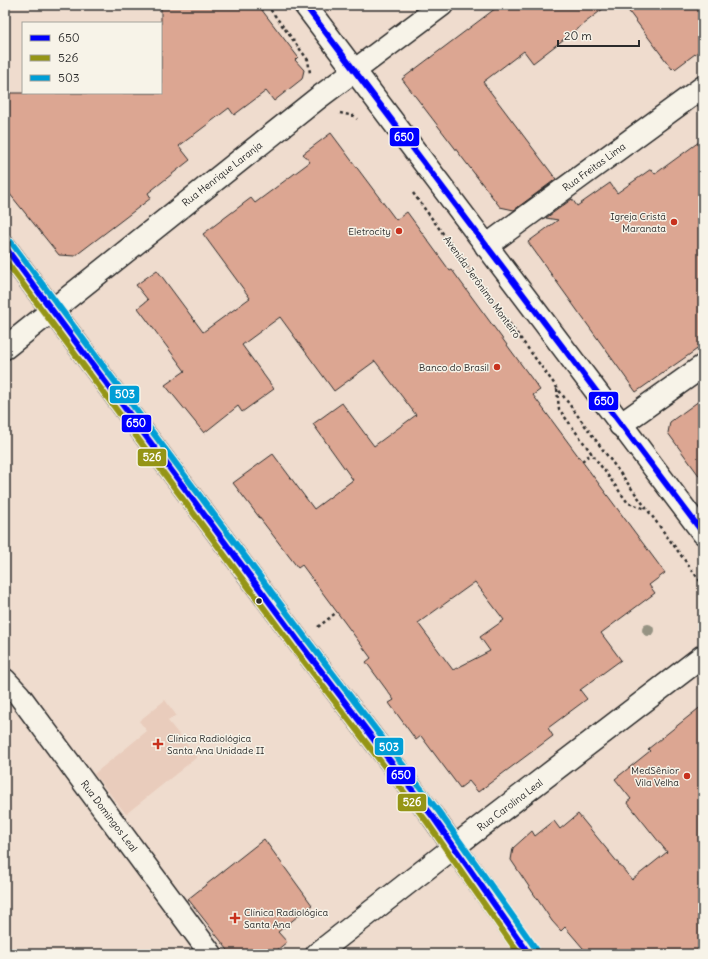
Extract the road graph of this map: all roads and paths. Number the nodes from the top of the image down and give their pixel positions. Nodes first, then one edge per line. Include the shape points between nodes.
1 (267, 5) edge
2 (305, 5) edge
3 (442, 5) edge
4 (355, 72) junction
5 (703, 88) edge
6 (318, 98) junction
7 (360, 122) dead end
8 (411, 191) dead end
9 (486, 246) junction
10 (5, 247) edge
11 (52, 310) junction
12 (5, 348) edge
13 (703, 366) edge
14 (557, 388) junction
15 (620, 425) junction
16 (592, 453) junction
17 (582, 461) dead end
18 (682, 507) junction
19 (646, 509) junction
20 (703, 533) edge
21 (703, 539) edge
22 (703, 586) edge
23 (703, 656) edge
24 (5, 680) edge
25 (454, 847) junction
26 (211, 954) edge
27 (317, 954) edge
28 (529, 954) edge

1 - 6 path via 308,60 310,72 306,82
2 - 4 main road
3 - 4 main road, Rua Henrique Laranja
4 - 6 main road, Rua Henrique Laranja
4 - 9 main road
5 - 9 main road, Rua Freitas Lima
6 - 7 path via 330,115 346,113
6 - 11 main road, Rua Henrique Laranja
8 - 14 path, Avenida Jerônimo Monteiro
9 - 15 main road
10 - 11 main road
11 - 12 main road, Rua Henrique Laranja
11 - 25 main road via 298,642
13 - 15 main road
14 - 16 path via 560,409
14 - 19 path, Avenida Jerônimo Monteiro
15 - 18 main road
16 - 17 path
16 - 19 path via 628,503
18 - 20 main road
18 - 21 main road
19 - 22 path, Avenida Jerônimo Monteiro
23 - 25 main road, Rua Carolina Leal
24 - 26 main road, Rua Domingos Leal via 20,695
25 - 27 main road, Rua Carolina Leal
25 - 28 main road

